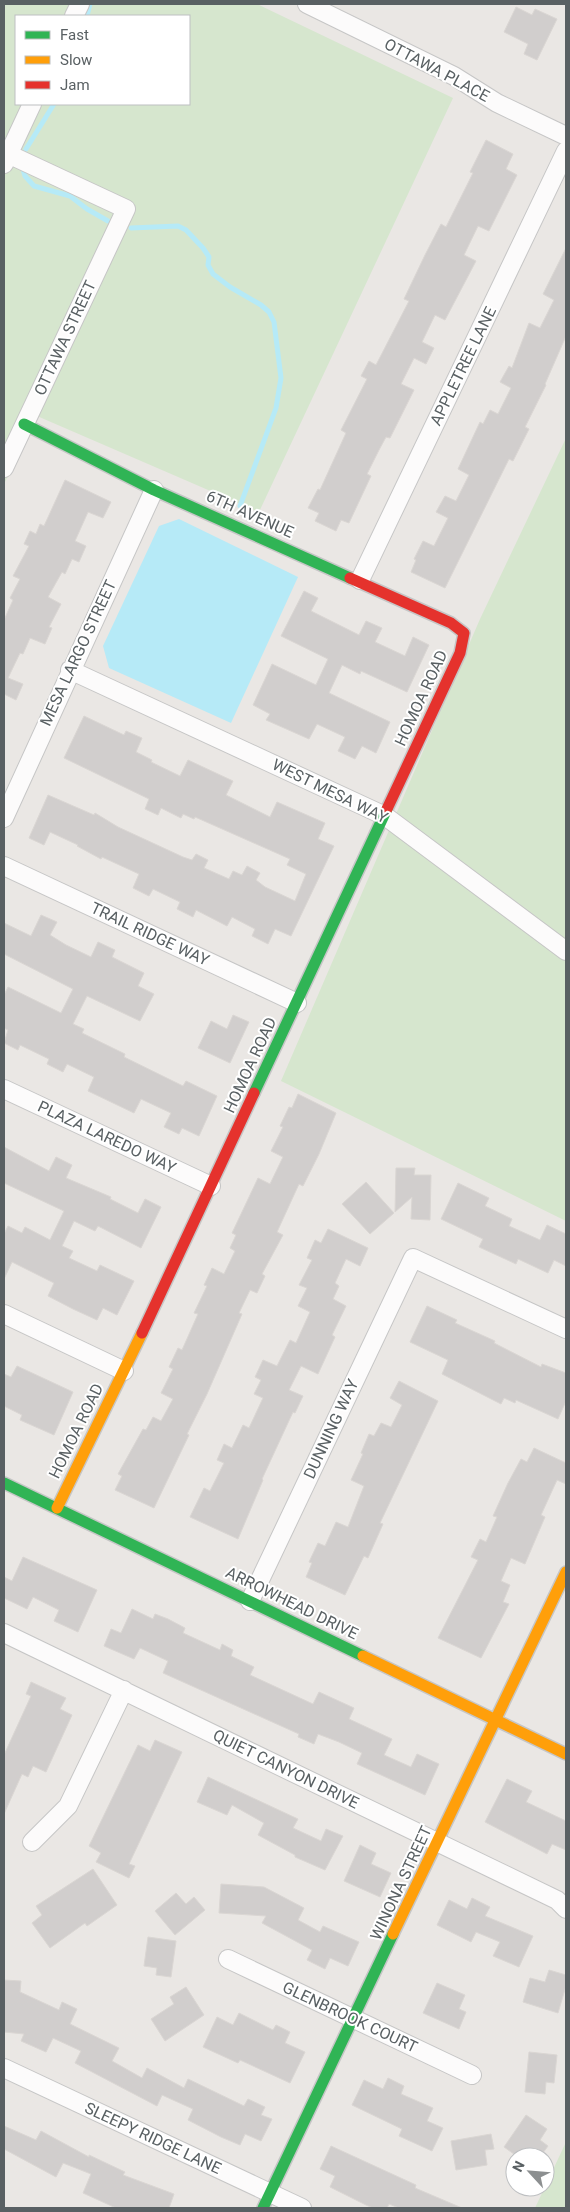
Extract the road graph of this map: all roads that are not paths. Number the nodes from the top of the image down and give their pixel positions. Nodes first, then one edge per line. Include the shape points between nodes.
1 (308, 4) edge
2 (32, 105) edge
3 (566, 136) edge
4 (566, 151) edge
5 (6, 159) edge
6 (24, 424) junction
7 (4, 468) edge
8 (154, 490) junction
9 (360, 580) junction
10 (464, 633) joint
11 (70, 670) junction
12 (385, 816) junction
13 (4, 818) edge
14 (4, 866) edge
15 (566, 951) edge
16 (297, 1003) junction
17 (4, 1089) edge
18 (211, 1186) junction
19 (4, 1314) edge
20 (566, 1329) edge
21 (124, 1371) junction
22 (4, 1483) edge
23 (57, 1508) junction
24 (566, 1572) edge
25 (250, 1601) junction
26 (4, 1633) edge
27 (124, 1690) junction
28 (496, 1719) junction
29 (566, 1754) edge
30 (32, 1842) dead end
31 (438, 1843) junction
32 (566, 1909) edge
33 (228, 1959) dead end
34 (354, 2019) junction
35 (4, 2068) edge
36 (472, 2075) dead end
37 (267, 2201) edge
38 (302, 2208) edge

1 - 3 street, OTTAWA PLACE
2 - 5 street
4 - 9 street, APPLETREE LANE
5 - 6 street, OTTAWA STREET via 126,209
6 - 7 street, OTTAWA STREET
6 - 8 street, 6TH AVENUE
8 - 9 street, 6TH AVENUE
8 - 11 street, MESA LARGO STREET
9 - 10 street, 6TH AVENUE via 451,623
10 - 12 street, HOMOA ROAD via 460,653
11 - 12 street, WEST MESA WAY
11 - 13 street, MESA LARGO STREET
12 - 15 street, WEST MESA WAY
12 - 16 street, HOMOA ROAD
14 - 16 street, TRAIL RIDGE WAY
16 - 18 street, HOMOA ROAD
17 - 18 street, PLAZA LAREDO WAY
18 - 21 street, HOMOA ROAD
19 - 21 street
20 - 25 street, DUNNING WAY via 413,1258
21 - 23 street, HOMOA ROAD
22 - 23 street, ARROWHEAD DRIVE
23 - 25 street, ARROWHEAD DRIVE
24 - 28 street, WINONA STREET
25 - 28 street, ARROWHEAD DRIVE
26 - 27 street, QUIET CANYON DRIVE
27 - 30 street via 68,1806
27 - 31 street, QUIET CANYON DRIVE
28 - 29 street, ARROWHEAD DRIVE
28 - 31 street, WINONA STREET
31 - 32 street, QUIET CANYON DRIVE via 556,1900
31 - 34 street, WINONA STREET
33 - 34 street, GLENBROOK COURT
34 - 36 street, GLENBROOK COURT
34 - 37 street, WINONA STREET
35 - 37 street, SLEEPY RIDGE LANE
37 - 38 street, SLEEPY RIDGE LANE

